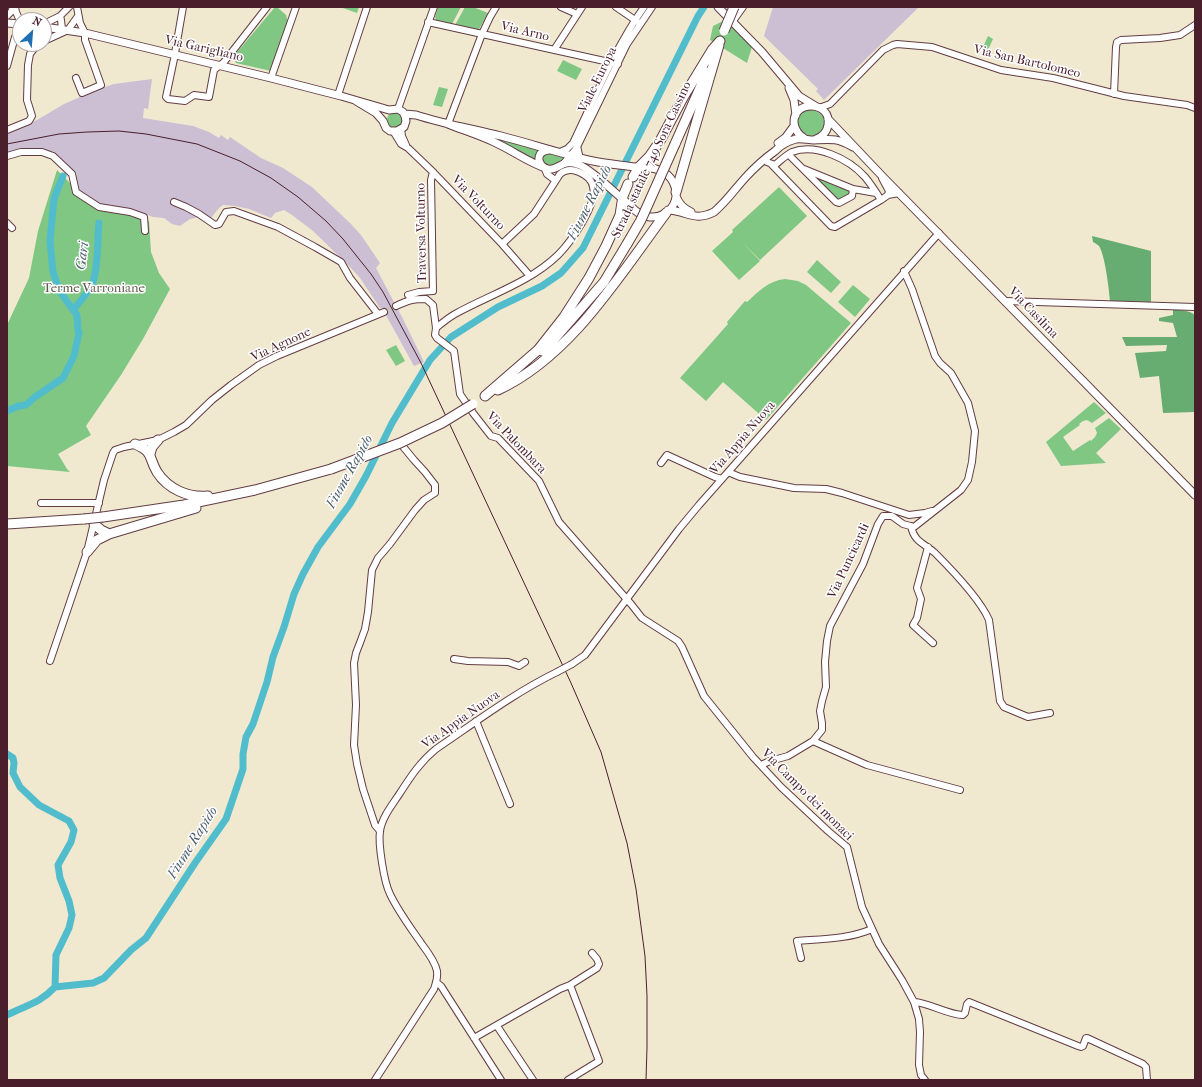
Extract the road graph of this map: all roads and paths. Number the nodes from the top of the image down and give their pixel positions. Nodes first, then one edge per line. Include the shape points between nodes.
1 (14, 7) edge
2 (69, 7) edge
3 (77, 7) edge
4 (183, 7) edge
5 (268, 7) edge
6 (296, 7) edge
7 (367, 7) edge
8 (434, 7) edge
9 (496, 7) edge
10 (561, 7) edge
11 (582, 7) edge
12 (616, 7) edge
13 (644, 7) edge
14 (652, 7) edge
15 (718, 7) edge
16 (734, 7) edge
17 (743, 7) edge
18 (577, 14) junction
19 (7, 16) edge
20 (60, 16) junction
21 (78, 16) junction
22 (52, 20) edge
23 (733, 21) junction
24 (428, 22) junction
25 (638, 22) junction
26 (1195, 25) edge
27 (52, 28) edge
28 (65, 30) junction
29 (85, 34) junction
30 (482, 34) junction
31 (52, 37) edge
32 (720, 41) junction
33 (12, 48) edge
34 (554, 50) junction
35 (32, 52) edge
36 (175, 57) junction
37 (615, 63) junction
38 (7, 66) edge
39 (220, 66) junction
40 (76, 78) dead end
41 (271, 78) junction
42 (786, 81) junction
43 (1114, 94) junction
44 (338, 95) junction
45 (356, 101) junction
46 (830, 104) junction
47 (818, 107) junction
48 (1195, 108) edge
49 (398, 109) junction
50 (389, 110) junction
51 (404, 114) junction
52 (796, 115) junction
53 (827, 116) junction
54 (430, 119) junction
55 (383, 121) junction
56 (448, 124) junction
57 (404, 126) junction
58 (794, 126) junction
59 (7, 130) edge
60 (393, 131) junction
61 (804, 138) junction
62 (814, 140) junction
63 (783, 142) junction
64 (408, 148) junction
65 (576, 148) joint
66 (855, 148) junction
67 (549, 150) junction
68 (560, 152) junction
69 (789, 155) junction
70 (7, 156) edge
71 (575, 156) junction
72 (766, 158) junction
73 (564, 163) junction
74 (771, 164) junction
75 (637, 167) junction
76 (802, 168) junction
77 (654, 169) junction
78 (545, 170) junction
79 (877, 171) junction
80 (433, 172) junction
81 (555, 180) junction
82 (631, 180) junction
83 (853, 188) junction
84 (876, 193) junction
85 (899, 193) junction
86 (676, 194) junction
87 (888, 195) junction
88 (620, 197) junction
89 (881, 200) junction
90 (174, 202) dead end
91 (630, 205) junction
92 (667, 212) junction
93 (146, 231) dead end
94 (938, 233) junction
95 (502, 244) junction
96 (904, 271) junction
97 (530, 276) junction
98 (408, 295) dead end
99 (1005, 301) junction
100 (396, 306) tunnel mouth
101 (1195, 307) edge
102 (436, 328) junction
103 (485, 396) junction
104 (158, 440) junction
105 (400, 443) junction
106 (135, 444) junction
107 (150, 454) junction
108 (661, 463) dead end
109 (728, 472) junction
110 (722, 479) junction
111 (1191, 489) edge
112 (255, 490) junction
113 (1195, 495) edge
114 (42, 502) dead end
115 (99, 503) junction
116 (935, 510) junction
117 (7, 524) edge
118 (94, 524) junction
119 (911, 526) junction
120 (109, 534) junction
121 (928, 547) junction
122 (87, 552) junction
123 (629, 601) junction
124 (933, 643) dead end
125 (454, 659) dead end
126 (50, 660) dead end
127 (525, 662) dead end
128 (1050, 713) dead end
129 (476, 721) junction
130 (813, 741) junction
131 (761, 765) junction
132 (960, 790) dead end
133 (510, 804) dead end
134 (380, 831) junction
135 (872, 929) junction
136 (592, 953) dead end
137 (801, 958) dead end
138 (436, 982) junction
139 (570, 986) junction
140 (914, 1002) junction
141 (497, 1026) junction
142 (474, 1038) junction
143 (375, 1080) edge
144 (501, 1080) edge
145 (533, 1080) edge
146 (568, 1080) edge
147 (924, 1080) edge
148 (1147, 1080) edge

1 - 19 street
2 - 20 street
3 - 21 street
4 - 36 street
5 - 39 street
6 - 41 street
7 - 44 street
8 - 24 street
9 - 30 street
10 - 18 street
11 - 18 street
12 - 25 street
13 - 25 street, Viale Europa
14 - 25 street, Viale Europa
15 - 23 main road, Via Casilina
16 - 32 highway, Strada statale 749 Sora-Cassino, bridge
17 - 23 street
18 - 34 street
20 - 22 street
20 - 28 street
21 - 28 street
21 - 29 street
23 - 42 main road, Via Casilina
24 - 30 street, Via Arno
24 - 49 street
25 - 37 street, Viale Europa
26 - 43 street via 1180,35 1117,42
27 - 28 main road, Via Garigliano
28 - 29 main road, Via Garigliano
28 - 31 street
29 - 36 main road, Via Garigliano
29 - 40 street via 101,85 82,93
30 - 34 street, Via Arno
30 - 56 street
32 - 75 highway via 684,96 660,141
32 - 86 highway
32 - 103 highway, Strada statale 749 Sora-Cassino, bridge via 641,220 604,282 550,344
33 - 38 street
34 - 37 street, Via Arno
35 - 59 street via 28,65 27,100 32,116 29,121
36 - 39 main road, Via Garigliano
36 - 39 street via 166,97 168,99 185,101 194,95 210,97 214,70
37 - 65 street, Viale Europa
37 - 68 street, Viale Europa via 573,143
39 - 41 main road, Via Garigliano
41 - 44 main road, Via Garigliano
42 - 47 main road, Via Casilina via 799,96
42 - 52 main road via 794,100
43 - 46 street, Via San Bartolomeo via 1053,78 1001,70 932,47 897,44 883,50
43 - 48 street, Via San Bartolomeo
44 - 45 main road, Via Garigliano
45 - 50 main road, Via Garigliano
45 - 55 main road, Via Garigliano via 376,113
46 - 47 street
46 - 53 street
47 - 52 main road via 807,106
47 - 53 main road, Via Casilina
49 - 50 main road, Via Garigliano
49 - 51 main road
50 - 55 main road
51 - 54 main road
51 - 57 main road
52 - 58 main road
53 - 62 main road via 827,130 820,138
53 - 66 main road, Via Casilina
54 - 56 main road
54 - 57 main road via 413,120
55 - 60 main road, Via Garigliano via 386,128
56 - 67 main road
56 - 78 main road via 493,142
57 - 60 main road
57 - 64 street, Via Volturno via 404,142
58 - 61 main road
58 - 63 main road
60 - 64 street, Via Volturno
61 - 62 main road, Via Casilina
61 - 63 main road, Via Casilina
62 - 66 main road, Via Casilina via 841,140
63 - 72 main road
63 - 86 main road via 763,155 707,212 699,214 684,209 679,204
64 - 80 street, Via Volturno
65 - 71 main road
66 - 79 main road, Via Casilina
67 - 68 main road
67 - 78 main road via 544,150 538,158
68 - 71 main road
69 - 74 street via 775,165
69 - 76 street
69 - 84 street via 807,150 836,156 859,171
70 - 93 street via 21,152 42,152 53,156 72,174 76,192 99,207 144,217
71 - 73 street
71 - 75 main road
72 - 74 street
72 - 92 main road via 714,212 699,217 676,211
73 - 78 main road via 553,170
73 - 88 main road via 578,164 587,169
74 - 89 street via 831,226 835,227
75 - 77 main road
75 - 82 highway
76 - 83 street
76 - 83 street via 838,203 852,196
77 - 82 main road via 640,171
77 - 86 main road via 672,179
78 - 81 street
79 - 85 main road, Via Casilina
79 - 87 street via 888,188
80 - 95 street, Via Volturno
80 - 98 street, Traversa Volturno via 433,291
81 - 95 street via 534,214
81 - 97 street via 565,170 577,171 591,180 594,194 587,213 570,240 557,256
82 - 88 highway
82 - 91 main road via 627,191
83 - 84 street
84 - 89 street
85 - 87 street
85 - 94 main road, Via Casilina
86 - 92 main road
87 - 89 street
88 - 91 main road
88 - 103 highway via 620,215 606,246 564,317 538,350
90 - 104 street, Via Agnone via 215,225 219,224 226,212 234,211 278,228 315,247 341,262 350,278 381,313 259,365 212,400 186,425
91 - 92 main road via 646,217 660,216
92 - 103 highway via 603,298 563,343 524,375
94 - 96 street, Via Appia Nuova
94 - 99 main road, Via Casilina
95 - 97 street, Via Volturno
96 - 109 street, Via Appia Nuova
96 - 116 street via 935,356 951,373 960,388 968,404 975,431 968,480 961,490
97 - 102 street via 454,314
99 - 101 street
99 - 111 main road, Via Casilina
100 - 102 street, Via Palombara via 409,300 426,299 433,305
102 - 123 street, Via Palombara via 437,338 454,352 460,394 473,413 491,436 498,438 539,481 559,522
103 - 105 highway, Strada statale 749 Sora-Cassino, bridge via 442,423
104 - 106 street, Via Agnone
104 - 107 highway
105 - 112 highway, Strada statale 749 Sora-Cassino, bridge via 331,469
105 - 134 street via 435,485 435,492 415,510 378,558 372,570 368,612 354,663 354,745 363,789 375,825
106 - 107 highway
106 - 115 street, Via Agnone via 115,450 113,453
107 - 112 highway via 157,472 180,492 206,496
108 - 110 street via 667,455
109 - 110 street, Via Appia Nuova
109 - 116 street via 740,477 794,488 831,490 909,515
110 - 123 street, Via Appia Nuova via 679,529
111 - 113 main road, Via Casilina
112 - 117 highway, Strada statale 749 Sora-Cassino, bridge via 184,505 84,519
112 - 120 highway
114 - 115 street
115 - 118 street
116 - 119 street via 914,527
118 - 120 highway
118 - 122 street
119 - 121 street via 914,536
119 - 130 street, Via Puncicardi via 892,516 883,516 863,564 830,626 827,641 826,687 820,711 822,730
120 - 122 highway via 97,540
121 - 124 street via 917,588 921,599 918,618 913,625
121 - 128 street via 963,583 986,613 1000,701 1004,706 1028,717
122 - 126 street
123 - 129 street, Via Appia Nuova, bridge via 585,655 535,682
123 - 131 street, Via Campo dei monaci via 642,618 678,641 704,696
125 - 127 street via 508,662 519,666
129 - 133 street
129 - 134 street, Via Appia Nuova via 422,762 388,812
130 - 131 street via 788,756
130 - 132 street via 867,765
131 - 135 street, Via Campo dei monaci via 846,847 862,907
134 - 138 street, Via Appia Nuova via 380,848 389,892 434,963 437,972
135 - 137 street via 844,937 797,941
135 - 140 street, Via Campo dei monaci
136 - 139 street via 599,964 597,968
138 - 142 street
138 - 143 street via 434,989
139 - 141 street via 560,989
139 - 146 street via 599,1061
140 - 147 street, Via Campo dei monaci via 919,1019 919,1065
140 - 148 street via 958,1015 965,1013 969,1002 1081,1047 1087,1038 1143,1064 1146,1067
141 - 142 street
141 - 145 street
142 - 144 street

